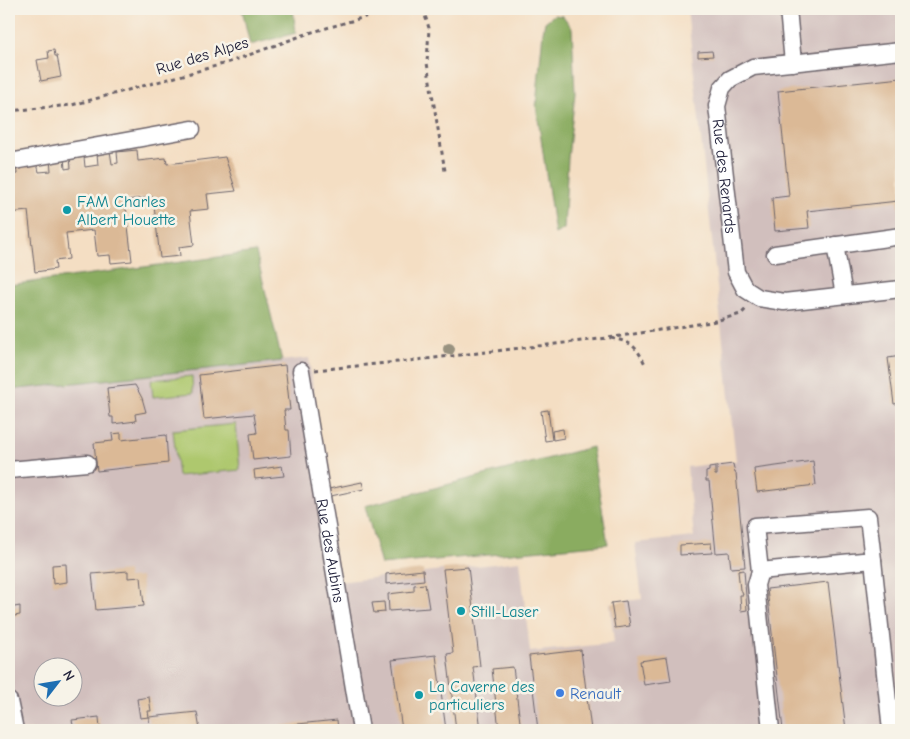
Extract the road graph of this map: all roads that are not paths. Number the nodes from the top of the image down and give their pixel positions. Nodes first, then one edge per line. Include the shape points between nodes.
1 (788, 9) edge
2 (901, 51) edge
3 (793, 63) junction
4 (192, 129) dead end
5 (9, 162) edge
6 (901, 236) edge
7 (835, 246) junction
8 (775, 254) dead end
9 (901, 289) edge
10 (844, 296) junction
11 (301, 372) road end
12 (87, 463) dead end
13 (9, 470) edge
14 (873, 560) junction
15 (760, 571) junction
16 (9, 701) edge
17 (15, 730) edge
18 (361, 730) edge
19 (771, 730) edge
20 (891, 730) edge

1 - 3 street
2 - 3 street, Rue des Renards
3 - 10 street, Rue des Renards via 753,67 730,79 722,88 717,106 736,272 744,289 759,298 784,302
4 - 5 street
6 - 7 street
7 - 8 street
7 - 10 street
9 - 10 street
11 - 18 street, Rue des Aubins
12 - 13 street
14 - 15 street
14 - 15 street via 868,517 755,526
14 - 20 street
15 - 19 street via 756,585
16 - 17 street

